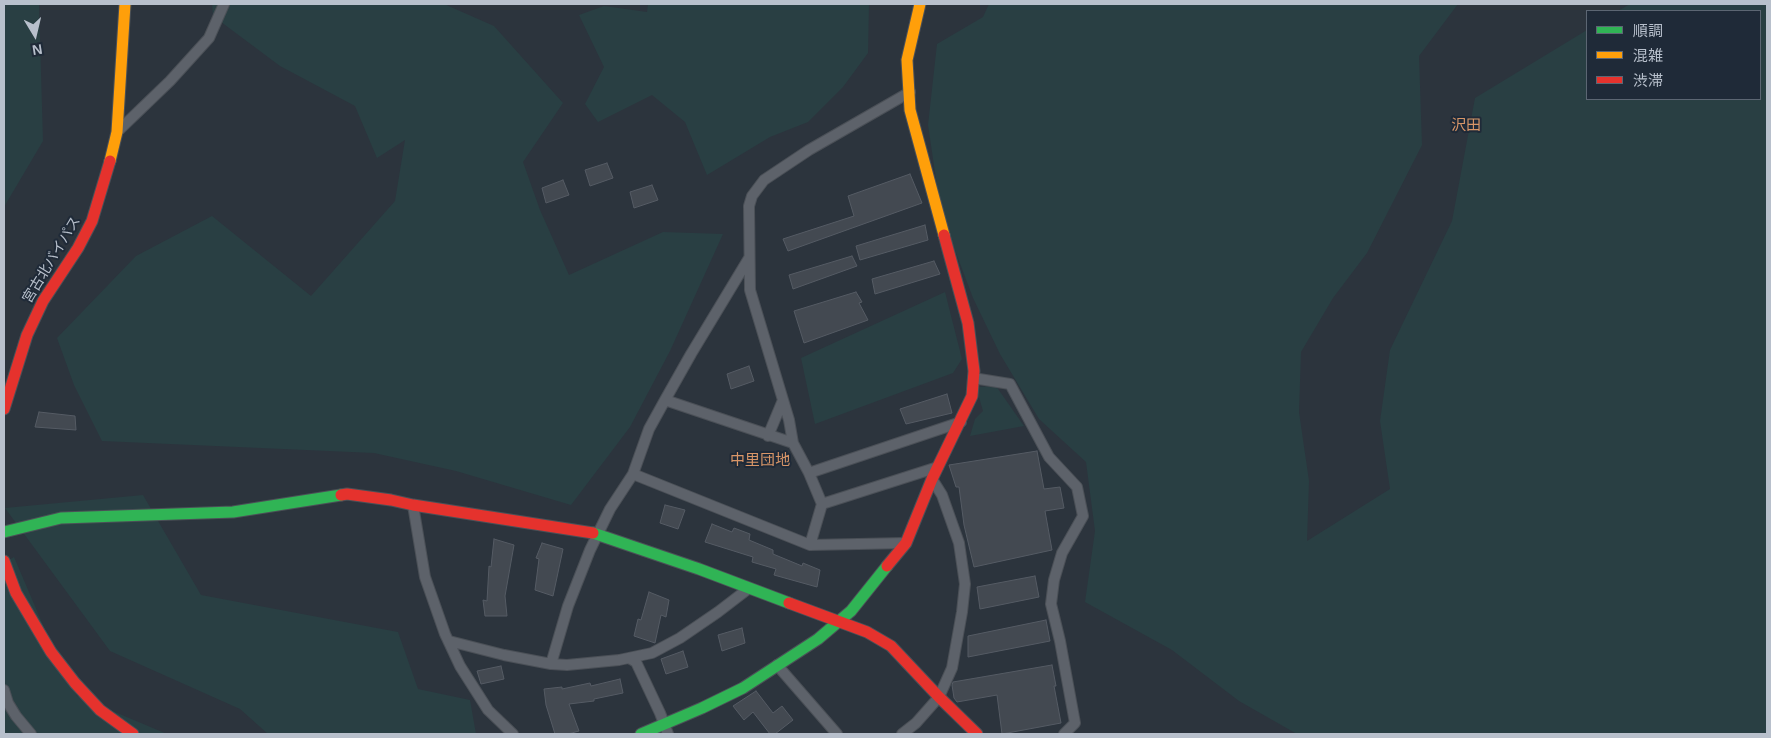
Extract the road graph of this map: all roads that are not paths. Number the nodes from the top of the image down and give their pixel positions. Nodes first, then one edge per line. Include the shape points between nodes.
1 (125, 4) edge
2 (224, 4) edge
3 (920, 4) edge
4 (910, 92) junction
5 (117, 132) junction
6 (749, 257) junction
7 (973, 378) junction
8 (665, 400) junction
9 (782, 400) junction
10 (4, 409) edge
11 (961, 422) junction
12 (768, 436) junction
13 (793, 443) junction
14 (938, 467) junction
15 (809, 472) junction
16 (633, 474) junction
17 (932, 479) junction
18 (822, 504) junction
19 (414, 505) junction
20 (4, 532) edge
21 (598, 534) junction
22 (906, 543) junction
23 (810, 545) junction
24 (4, 561) edge
25 (748, 589) junction
26 (840, 622) junction
27 (449, 641) junction
28 (629, 658) junction
29 (551, 664) junction
30 (777, 665) junction
31 (4, 690) edge
32 (939, 697) junction
33 (666, 729) edge
34 (31, 734) edge
35 (133, 734) edge
36 (513, 734) edge
37 (641, 734) edge
38 (837, 734) edge
39 (902, 734) edge
40 (977, 734) edge
41 (1064, 734) edge

1 - 5 main road, 宮古北バイパス
2 - 5 street via 210,38
3 - 4 main road via 907,60
4 - 6 street via 764,180 752,196 750,206
4 - 7 main road via 910,110 968,323
5 - 10 main road, 宮古北バイパス via 92,221 43,301 27,336
6 - 8 street
6 - 9 street via 750,290
7 - 11 main road via 972,396
7 - 41 street via 1010,384 1048,457 1077,487 1083,516 1062,553 1051,604 1075,723
8 - 12 street
8 - 16 street via 649,429
9 - 12 street
9 - 13 street
11 - 14 main road
11 - 15 street
12 - 13 street
13 - 15 street
14 - 17 main road
14 - 18 street
15 - 18 street
16 - 21 street via 610,508
16 - 23 street
17 - 22 main road
17 - 32 street via 942,495 959,543 965,584 952,668
18 - 23 street
19 - 20 main road via 347,494 233,512 61,518
19 - 21 main road
19 - 27 street via 425,577
21 - 25 main road
21 - 29 street via 568,606
22 - 23 street
22 - 26 main road
24 - 35 main road via 16,593 51,652 100,710
25 - 26 main road
25 - 28 street via 680,638 652,653
26 - 30 main road
26 - 32 main road via 892,646
27 - 29 street
27 - 36 street via 460,666 488,710
28 - 29 street
28 - 33 street via 636,662
30 - 33 main road
30 - 38 street
31 - 34 street via 8,703
32 - 39 street
32 - 40 main road
33 - 37 main road

